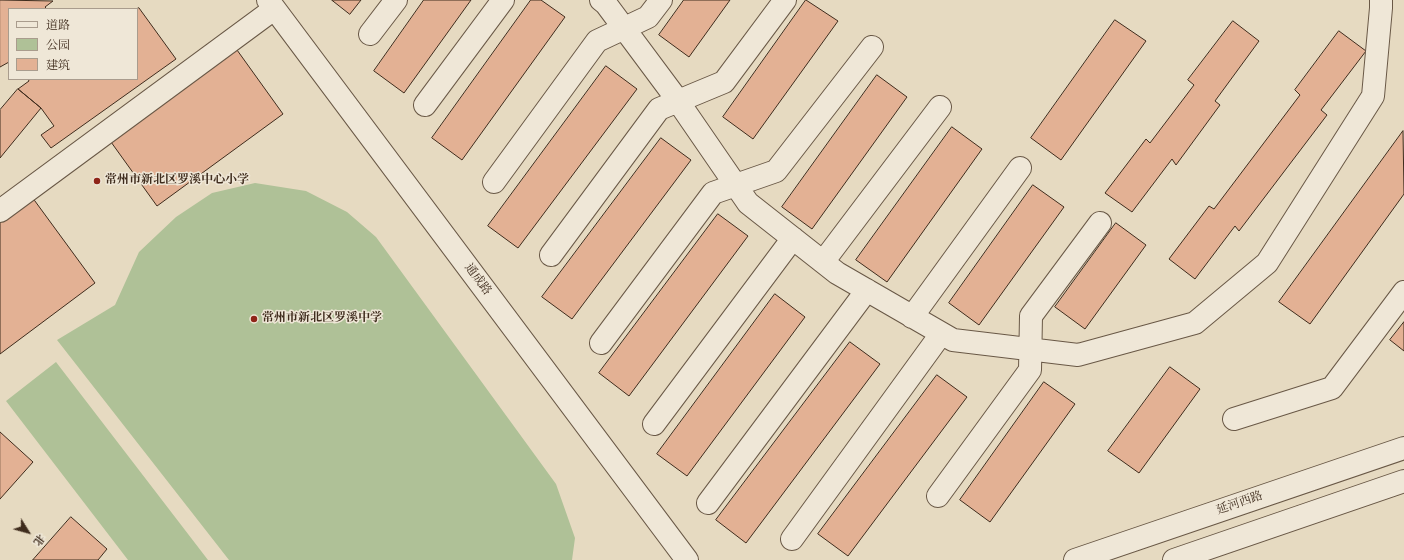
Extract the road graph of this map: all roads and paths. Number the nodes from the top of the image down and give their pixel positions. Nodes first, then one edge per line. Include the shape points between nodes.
1 (396, 0) edge
2 (503, 0) edge
3 (601, 0) edge
4 (661, 0) edge
5 (785, 0) edge
6 (1381, 0) edge
7 (271, 4) edge
8 (624, 28) junction
9 (370, 34) dead end
10 (872, 47) dead end
11 (678, 101) junction
12 (425, 105) dead end
13 (940, 107) dead end
14 (1020, 168) dead end
15 (494, 182) dead end
16 (735, 185) junction
17 (0, 211) edge
18 (1100, 223) dead end
19 (793, 238) junction
20 (551, 255) dead end
21 (823, 262) junction
22 (867, 290) junction
23 (1404, 292) edge
24 (912, 317) junction
25 (941, 334) junction
26 (601, 343) dead end
27 (1030, 349) junction
28 (1234, 419) dead end
29 (654, 424) dead end
30 (1404, 448) edge
31 (1404, 481) edge
32 (938, 496) dead end
33 (708, 503) dead end
34 (792, 539) dead end
35 (687, 560) edge
36 (1075, 560) edge
37 (1174, 560) edge

1 - 9 street
2 - 12 street
3 - 8 street
4 - 8 street via 648,17
5 - 11 street via 724,82
6 - 27 street via 1373,96 1267,263 1195,324 1078,355
7 - 17 street
7 - 35 street, 通成路
8 - 11 street
8 - 15 street via 597,41
10 - 16 street via 776,171
11 - 16 street
11 - 20 street via 659,109
13 - 21 street
14 - 24 street
16 - 19 street via 748,203
16 - 26 street via 713,193
18 - 27 street via 1031,316
19 - 21 street
19 - 29 street
21 - 22 street
22 - 24 street
22 - 33 street
23 - 28 street via 1332,388
24 - 25 street
25 - 27 street via 953,340
25 - 34 street
27 - 32 street via 1030,370
30 - 36 street, 延河西路
31 - 37 street

